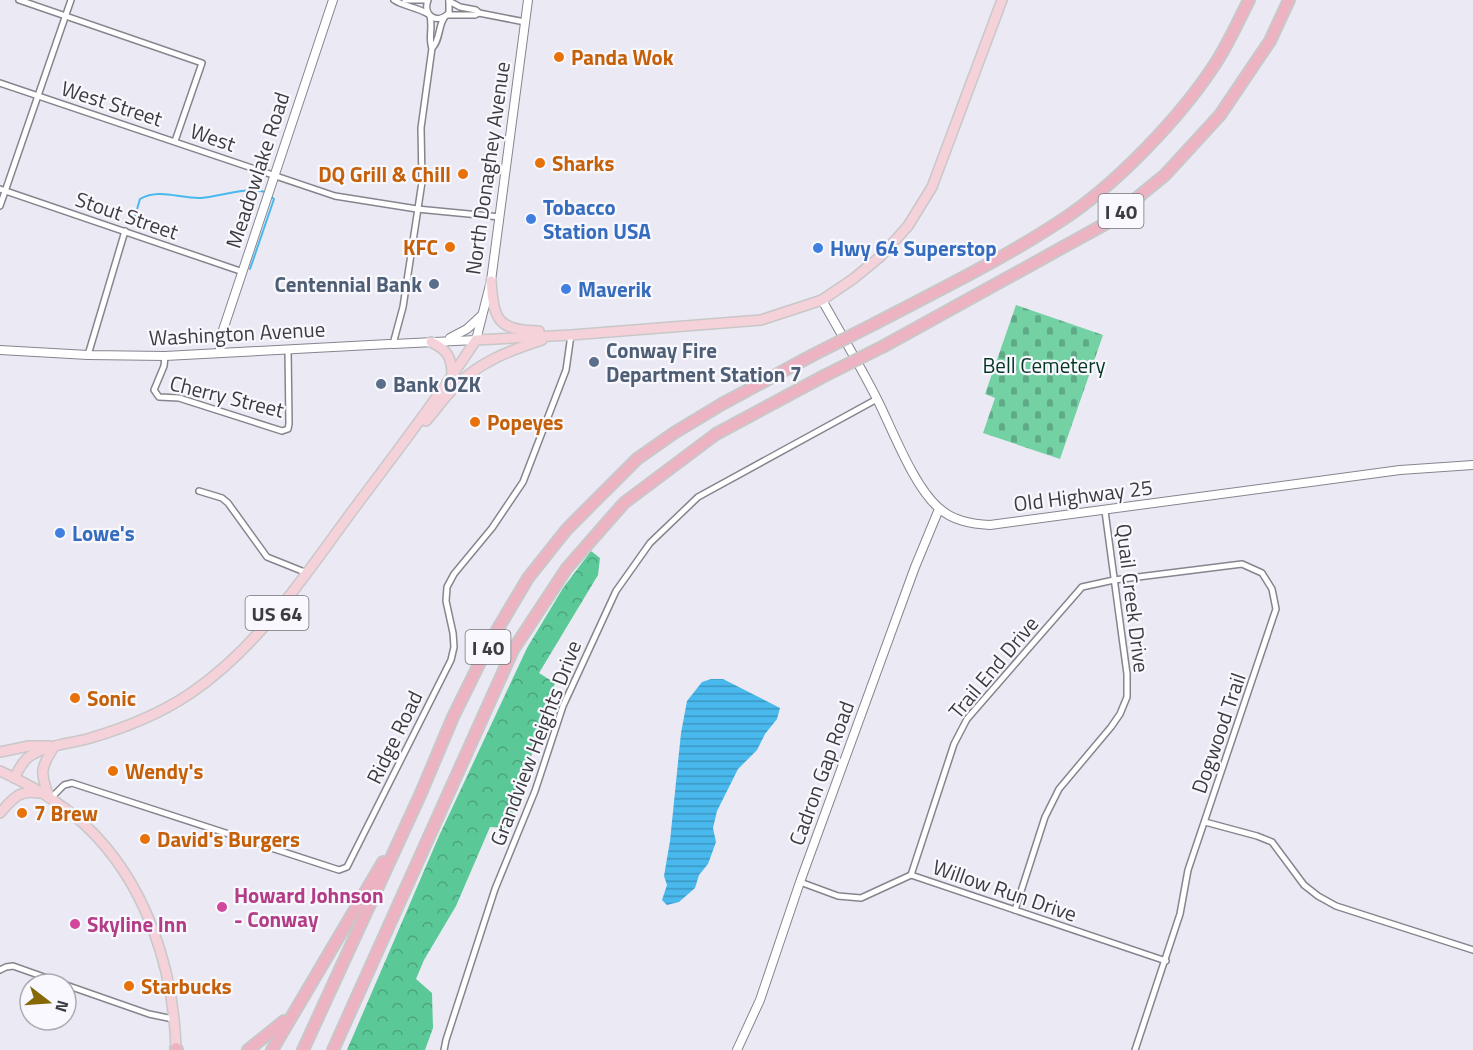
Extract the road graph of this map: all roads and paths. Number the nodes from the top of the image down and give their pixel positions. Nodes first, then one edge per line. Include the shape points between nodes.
1 (19, 0) edge
2 (71, 0) edge
3 (333, 0) edge
4 (396, 0) edge
5 (405, 0) edge
6 (426, 0) edge
7 (528, 0) edge
8 (1002, 0) edge
9 (1249, 0) edge
10 (1289, 0) edge
11 (449, 1) edge
12 (478, 13) junction
13 (429, 15) junction
14 (66, 16) junction
15 (446, 16) junction
16 (525, 22) junction
17 (432, 48) junction
18 (0, 83) edge
19 (38, 96) junction
20 (176, 141) junction
21 (274, 175) junction
22 (2, 190) edge
23 (0, 206) edge
24 (417, 209) junction
25 (500, 217) junction
26 (125, 231) junction
27 (243, 272) junction
28 (491, 281) junction
29 (822, 300) junction
30 (484, 312) junction
31 (571, 334) junction
32 (476, 340) junction
33 (443, 341) junction
34 (431, 342) junction
35 (391, 344) junction
36 (288, 349) junction
37 (0, 350) edge
38 (220, 353) junction
39 (88, 355) junction
40 (165, 356) junction
41 (452, 376) junction
42 (877, 399) junction
43 (390, 461) junction
44 (1473, 465) edge
45 (199, 491) dead end
46 (939, 508) junction
47 (1105, 511) junction
48 (307, 573) junction
49 (1114, 580) junction
50 (54, 747) junction
51 (0, 752) edge
52 (0, 771) edge
53 (14, 778) junction
54 (421, 793) junction
55 (50, 797) junction
56 (0, 813) edge
57 (1206, 822) junction
58 (911, 875) junction
59 (800, 882) junction
60 (1015, 910) junction
61 (1473, 950) edge
62 (1166, 962) junction
63 (0, 970) edge
64 (30, 972) edge
65 (78, 989) edge
66 (295, 1011) junction
67 (173, 1018) junction
68 (176, 1049) edge
69 (248, 1050) edge
70 (272, 1050) edge
71 (303, 1050) edge
72 (333, 1050) edge
73 (444, 1050) edge
74 (737, 1050) edge
75 (1135, 1050) edge

1 - 14 street
2 - 14 street
3 - 21 street, Meadowlake Road
4 - 13 street
5 - 6 street
6 - 13 street
7 - 16 street, North Donaghey Avenue
8 - 29 main road via 932,187 909,226 854,279
9 - 54 highway, I 40, bridge via 1217,60 1181,108 1140,155 1060,222 722,404 637,459 567,529 528,578 490,642
10 - 72 highway, I 40, bridge via 1270,41 1220,115 1165,175 1105,224 717,434 624,503 567,568 513,650
11 - 12 street
11 - 15 street
12 - 15 street
12 - 16 street
13 - 15 street via 438,19
13 - 17 street
14 - 19 street
14 - 20 street via 202,63
15 - 17 street
16 - 25 street, North Donaghey Avenue
17 - 24 street via 421,128 422,182
18 - 19 street
19 - 20 street, West Street
19 - 22 street
20 - 21 street, West
21 - 24 street, West via 335,196
21 - 27 street, Meadowlake Road
22 - 23 street
22 - 26 street, Stout Street
24 - 25 street, West
24 - 35 street via 403,307
25 - 28 street, North Donaghey Avenue
26 - 27 street, Stout Street
26 - 39 street
27 - 38 street, Meadowlake Road via 220,339
28 - 30 street, North Donaghey Avenue
28 - 31 main road via 494,308 504,324 523,330
29 - 31 main road via 761,320
29 - 42 street, Old Highway 25
30 - 32 street, North Donaghey Avenue
30 - 33 street via 467,329
31 - 32 main road
31 - 43 main road via 502,353 472,370
31 - 55 street, Ridge Road via 566,370 523,482 447,587 454,647 451,660 347,867 339,870 72,783 63,784
32 - 33 street, Washington Avenue
32 - 41 main road, US 64
33 - 34 street, Washington Avenue
34 - 35 street, Washington Avenue
34 - 41 main road via 450,356
35 - 36 street, Washington Avenue
36 - 38 street, Washington Avenue
36 - 40 street, Cherry Street via 289,424 282,431 179,398 159,397 154,390
37 - 39 street, Washington Avenue
38 - 40 street, Washington Avenue
39 - 40 street, Washington Avenue
41 - 43 main road, US 64
42 - 46 street, Old Highway 25 via 923,491
42 - 73 street, Grandview Heights Drive via 698,496 650,543 616,591 563,706 535,790 495,889
43 - 48 main road, US 64
44 - 47 street, Old Highway 25 via 1400,470
45 - 48 street via 228,503 267,557
46 - 47 street, Old Highway 25 via 970,523 990,525
46 - 59 street, Cadron Gap Road
47 - 49 street, Quail Creek Drive
48 - 50 main road, US 64 via 250,643 189,693 169,706 108,732
49 - 57 street, Dogwood Trail via 1242,564 1262,573 1272,589 1276,609
49 - 58 street, Trail End Drive via 1082,587 967,719 954,744
49 - 60 street, Quail Creek Drive via 1127,697 1111,727 1059,789 1045,817
50 - 51 main road, US 64 via 28,746
50 - 53 main road, US 64 via 29,756
50 - 55 main road via 42,773
52 - 53 main road
53 - 55 main road
54 - 66 highway
54 - 71 highway, I 40
55 - 56 main road via 23,792
55 - 67 main road via 86,826 121,867 136,893 152,925 163,961
57 - 61 street via 1272,842 1304,885 1336,906
57 - 62 street, Dogwood Trail via 1188,870
58 - 59 street, Willow Run Drive via 861,898 838,896
58 - 60 street, Willow Run Drive
59 - 74 street, Cadron Gap Road via 760,1000
60 - 62 street, Willow Run Drive
62 - 75 street, Dogwood Trail
63 - 64 street via 13,966
65 - 67 street via 149,1014
66 - 69 highway
66 - 70 highway
67 - 68 main road

